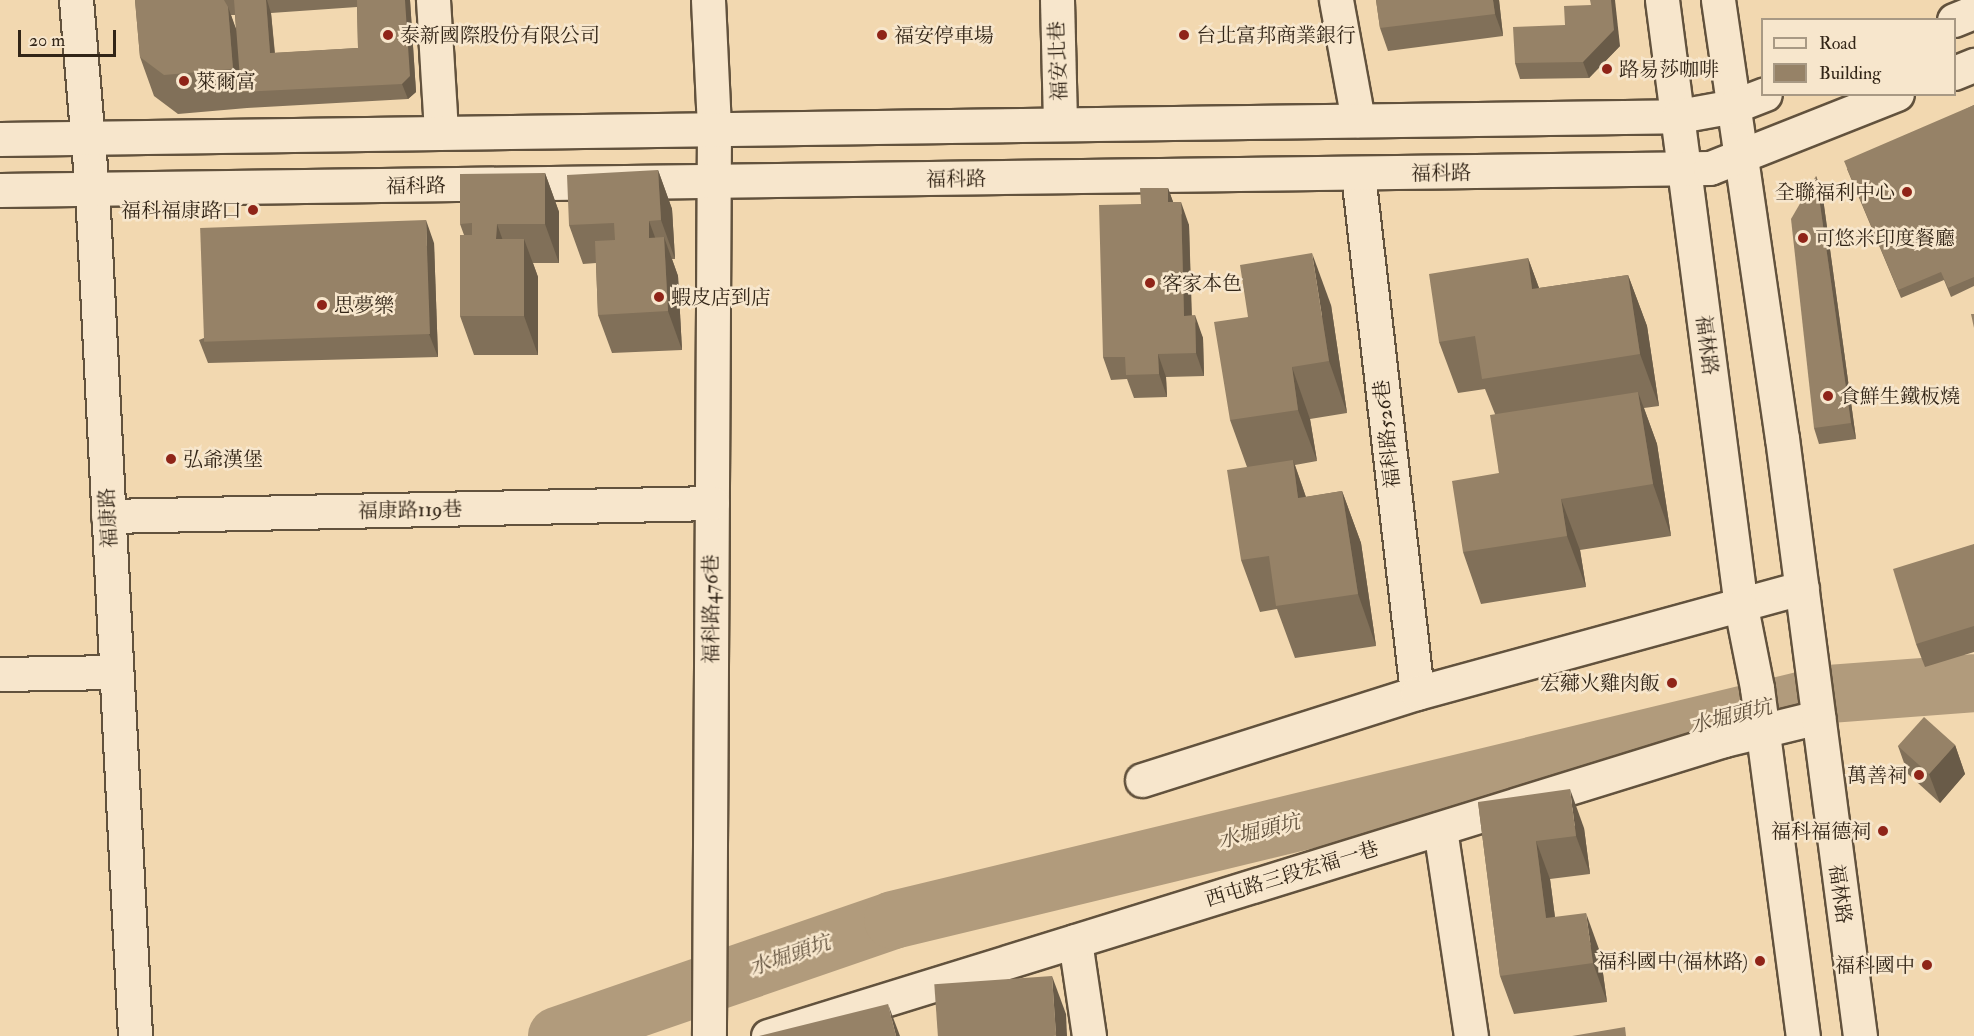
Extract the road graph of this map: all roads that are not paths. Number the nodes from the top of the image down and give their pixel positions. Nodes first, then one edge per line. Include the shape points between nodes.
1 (76, 0) edge
2 (433, 0) edge
3 (708, 0) edge
4 (1057, 0) edge
5 (1336, 0) edge
6 (1662, 0) edge
7 (1718, 0) edge
8 (1974, 12) edge
9 (1956, 19) edge
10 (1974, 65) edge
11 (1956, 72) edge
12 (1761, 96) edge
13 (1892, 96) edge
14 (1734, 106) junction
15 (1678, 116) junction
16 (1358, 120) junction
17 (1060, 122) junction
18 (714, 129) junction
19 (441, 131) junction
20 (88, 137) junction
21 (0, 139) edge
22 (1743, 156) junction
23 (1685, 169) junction
24 (1358, 174) junction
25 (714, 182) junction
26 (0, 190) edge
27 (92, 190) junction
28 (712, 503) junction
29 (108, 516) junction
30 (1802, 588) junction
31 (1741, 607) junction
32 (116, 672) junction
33 (0, 674) edge
34 (1417, 693) junction
35 (1818, 717) junction
36 (1763, 731) junction
37 (1142, 780) dead end
38 (1440, 828) junction
39 (1075, 941) junction
40 (135, 1036) edge
41 (709, 1036) edge
42 (768, 1036) edge
43 (1089, 1036) edge
44 (1472, 1036) edge
45 (1803, 1036) edge
46 (1860, 1036) edge

1 - 20 street, 福康路
2 - 19 street
3 - 18 street, 福科路476巷
4 - 17 street, 福安北巷
5 - 16 street
6 - 15 street, 福林路
7 - 14 street
8 - 9 street
10 - 11 street
12 - 14 street
13 - 22 street, 福科路
14 - 15 street
14 - 22 street
15 - 16 street
15 - 23 street, 福林路
16 - 17 street
17 - 18 street
18 - 19 street
18 - 25 street, 福科路476巷
19 - 20 street
20 - 21 street
20 - 27 street, 福康路
22 - 23 street, 福科路 via 1710,168
22 - 30 street
23 - 24 street, 福科路
23 - 31 street, 福林路
24 - 25 street, 福科路
24 - 34 street, 福科路526巷
25 - 27 street, 福科路
25 - 28 street, 福科路476巷
26 - 27 street, 福科路
27 - 29 street, 福康路
28 - 29 street, 福康路119巷
28 - 41 street, 福科路476巷
29 - 32 street, 福康路
30 - 31 street
30 - 35 street, 福林路
31 - 34 street
31 - 36 street, 福林路
32 - 33 street
32 - 40 street, 福康路
34 - 37 street
35 - 36 street, 西屯路三段宏福一巷
35 - 46 street, 福林路
36 - 38 street, 西屯路三段宏福一巷
36 - 45 street
38 - 39 street, 西屯路三段宏福一巷
38 - 44 street
39 - 42 street, 西屯路三段宏福一巷
39 - 43 street

